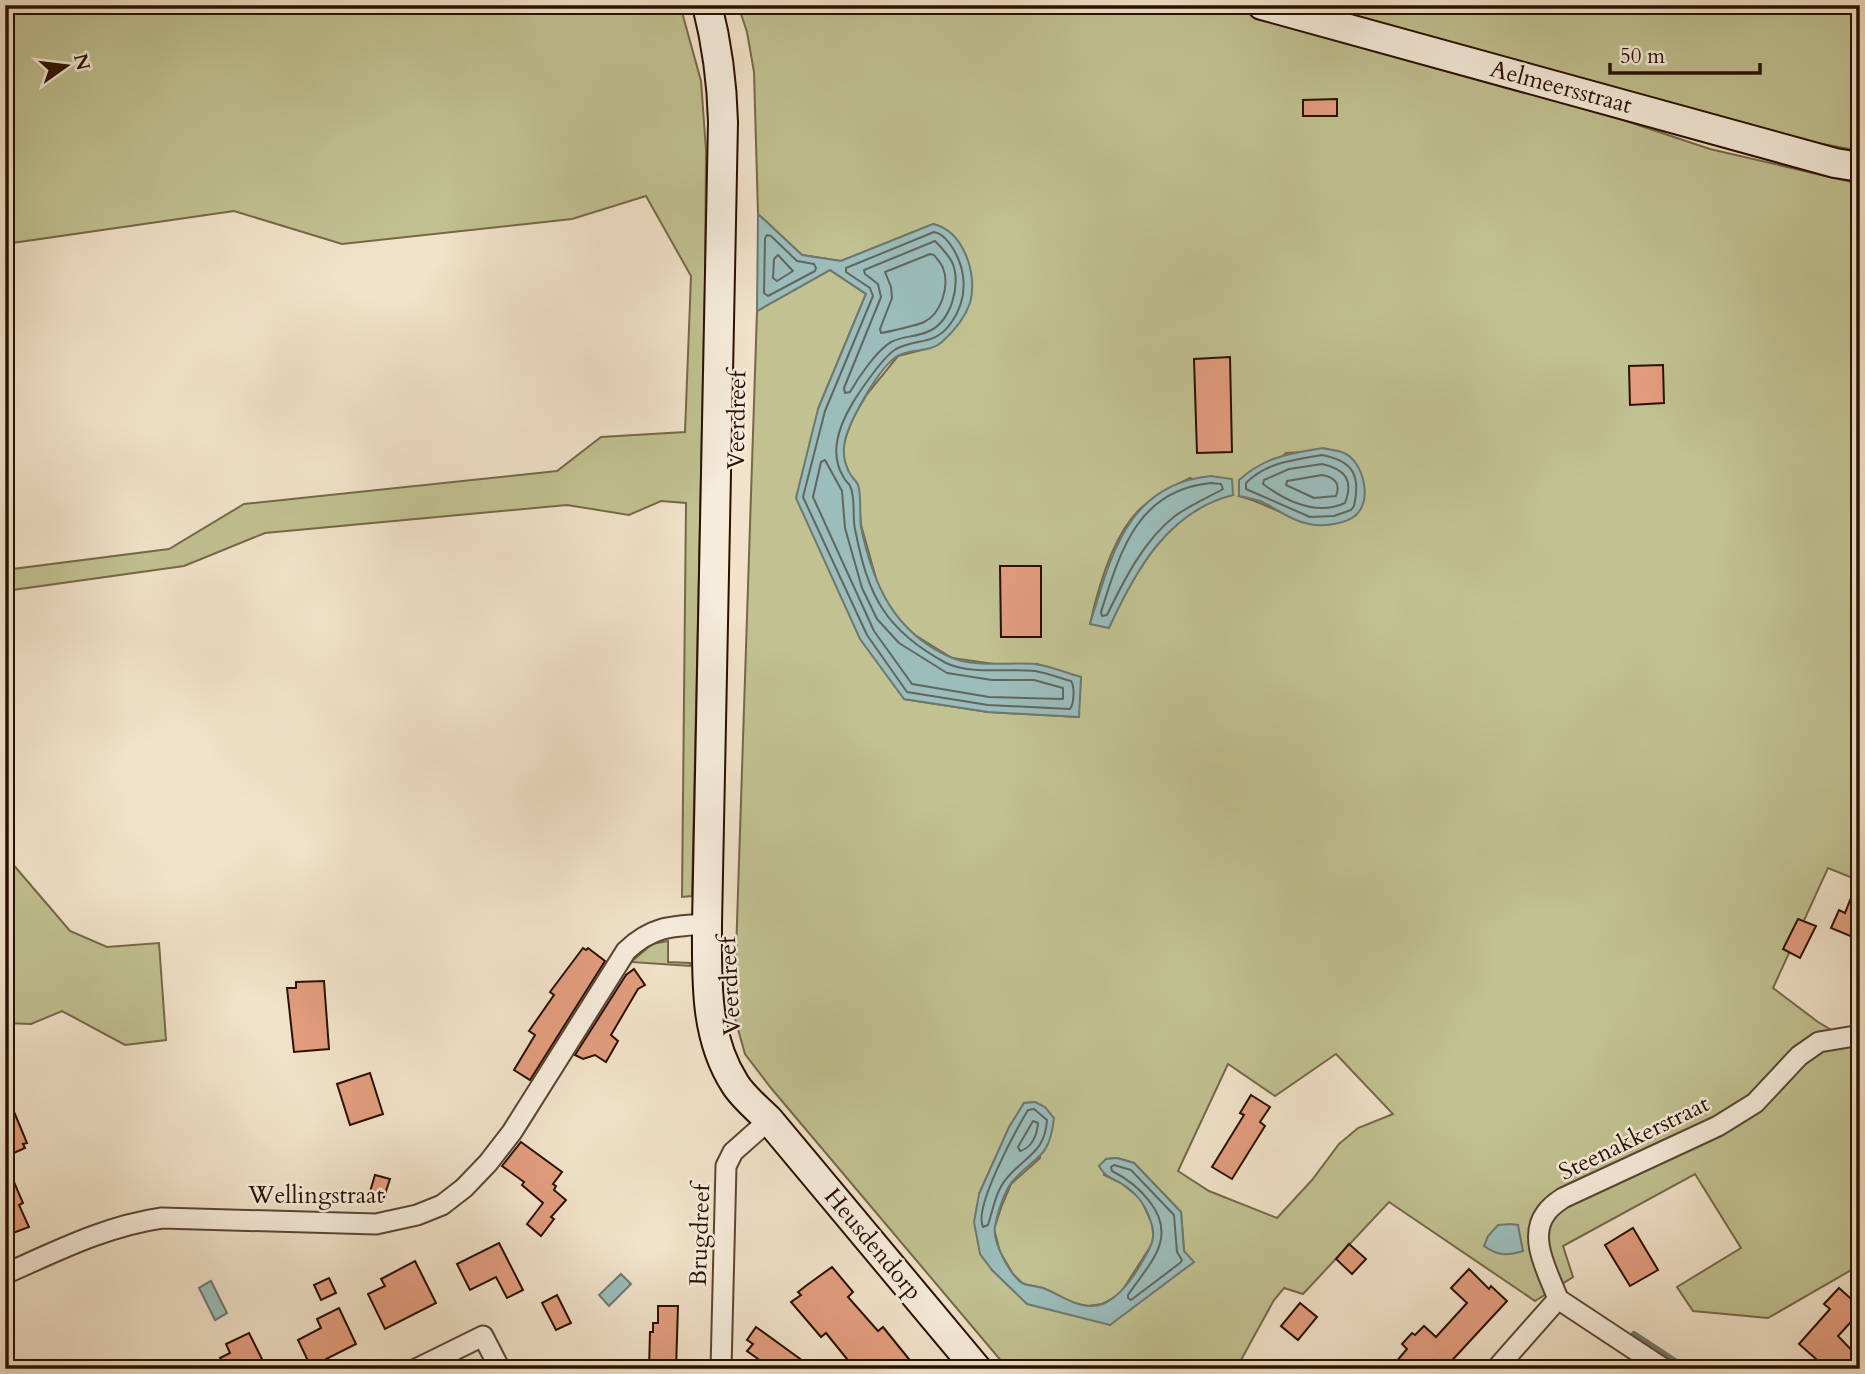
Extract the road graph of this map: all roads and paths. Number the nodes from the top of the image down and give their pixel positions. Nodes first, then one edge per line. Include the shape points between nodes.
1 (707, 5) edge
2 (724, 5) edge
3 (1262, 5) edge
4 (1860, 167) edge
5 (727, 471) junction
6 (716, 925) junction
7 (1860, 1039) edge
8 (769, 1120) junction
9 (5, 1274) edge
10 (1558, 1299) junction
11 (416, 1369) edge
12 (500, 1369) edge
13 (721, 1369) edge
14 (977, 1369) edge
15 (1496, 1369) edge
16 (1664, 1369) edge

1 - 5 main road, Veerdreef via 722,81
2 - 5 main road, Veerdreef via 734,35 742,127
3 - 4 main road, Aelmeersstraat
5 - 6 main road, Veerdreef
6 - 8 main road, Veerdreef via 730,1039
6 - 9 street, Wellingstraat via 656,930 626,951 512,1132 488,1163 442,1205 376,1224 163,1218 131,1223
7 - 10 street, Steenakkerstraat via 1855,1035 1819,1042 1737,1115 1563,1198 1547,1211 1538,1231 1540,1248
8 - 13 street, Brugdreef via 733,1152 726,1166
8 - 14 main road, Heusdendorp
10 - 15 street
10 - 16 street
11 - 12 street via 483,1336

